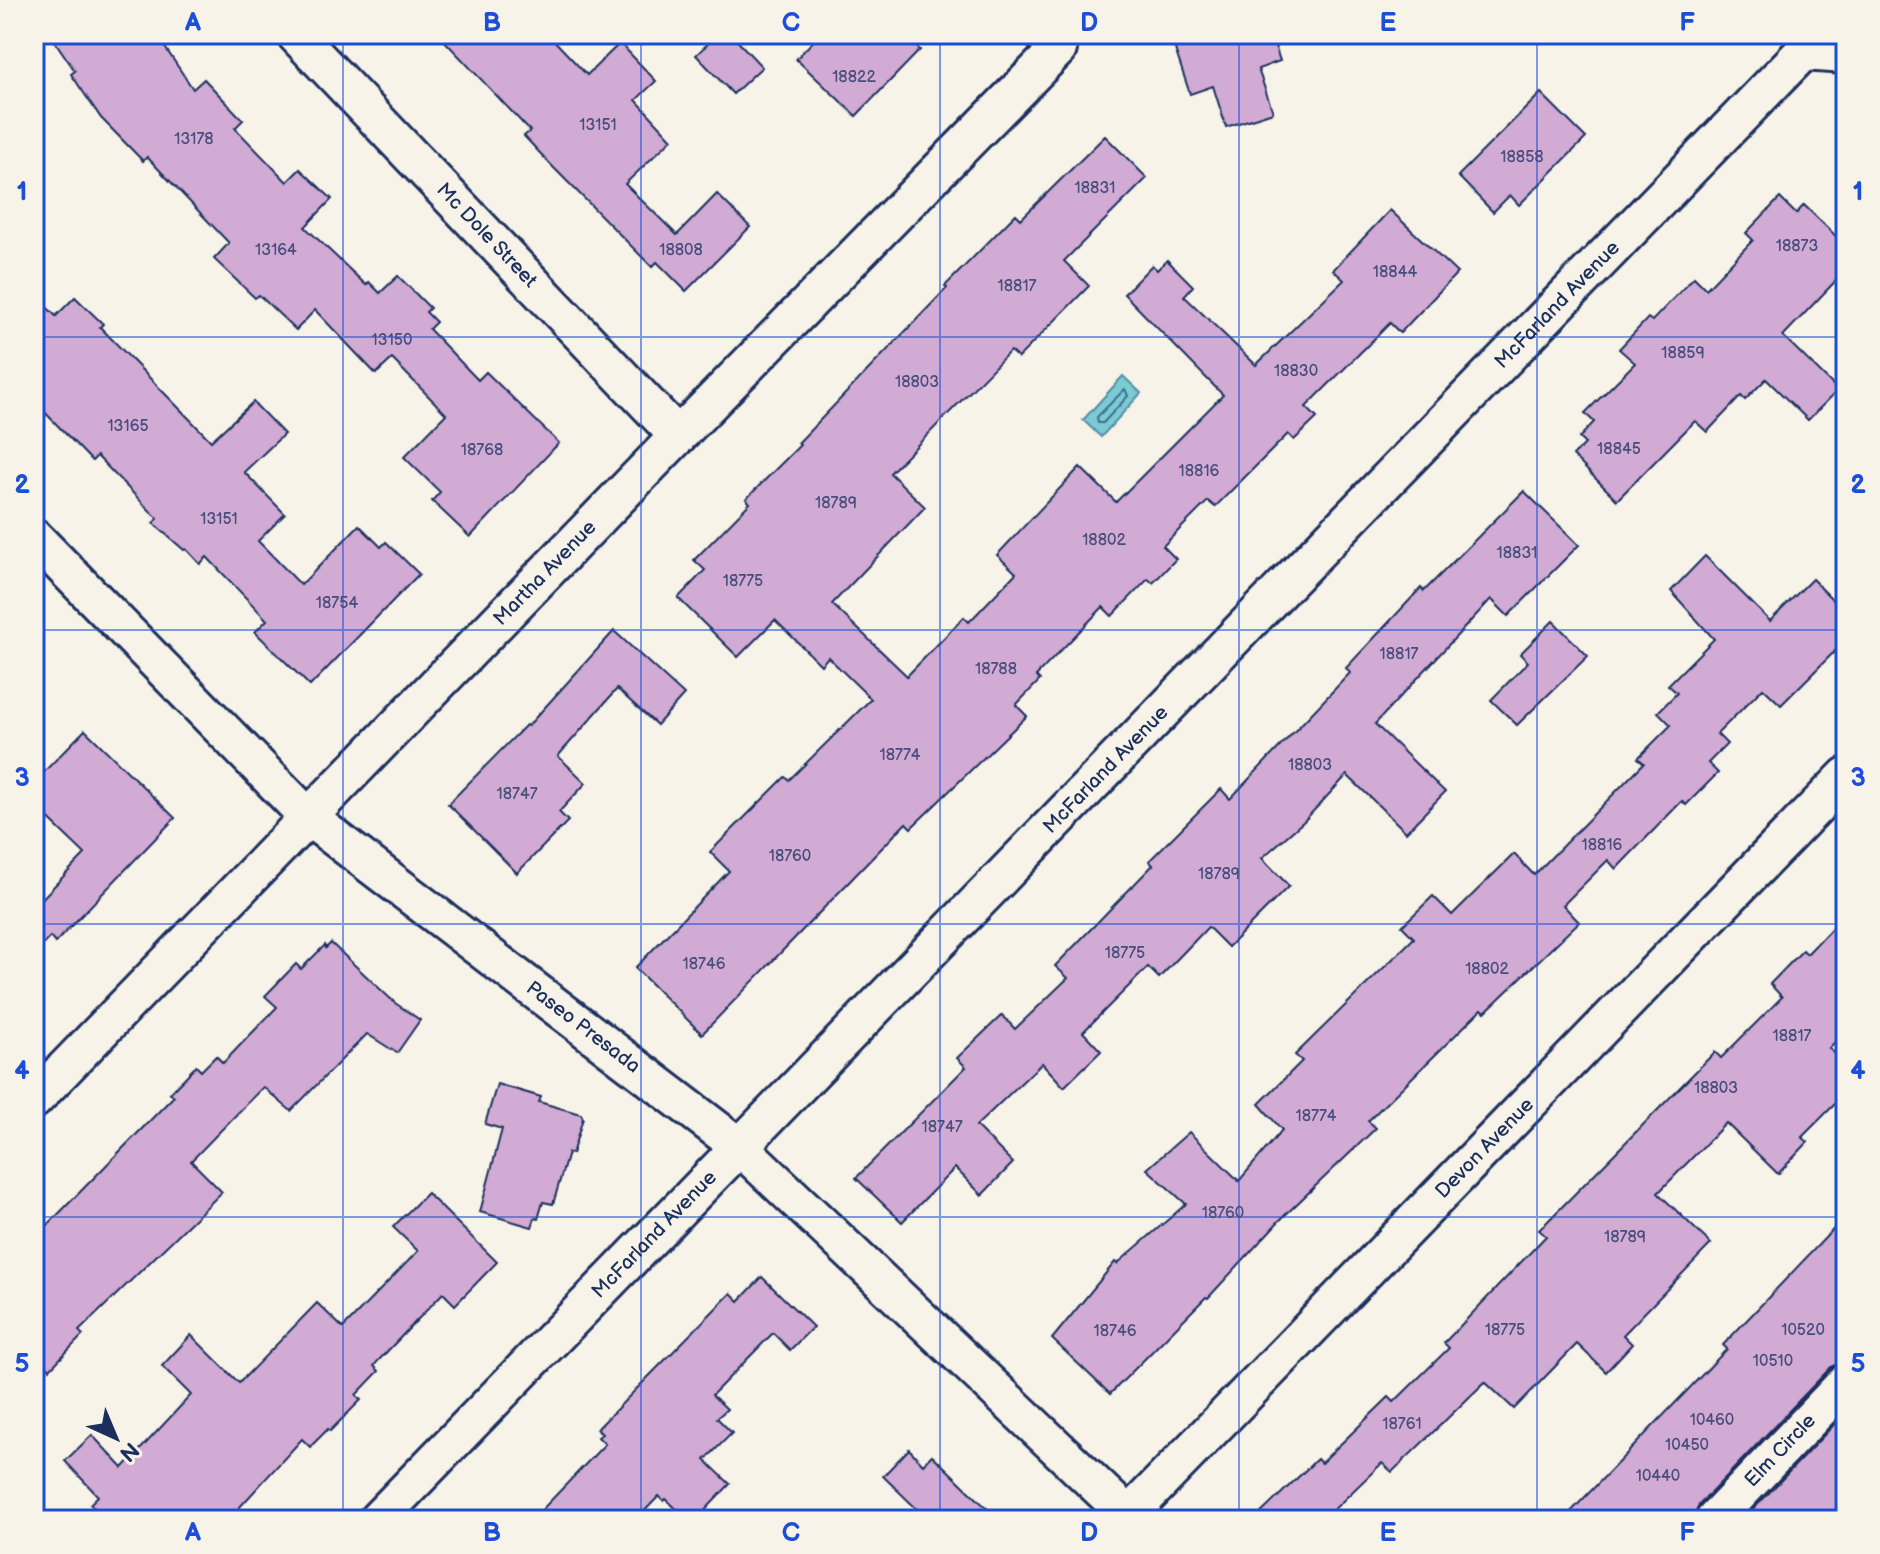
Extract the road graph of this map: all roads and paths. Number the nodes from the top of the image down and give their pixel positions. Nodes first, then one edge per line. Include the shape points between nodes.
1 (295, 34) edge
2 (1050, 42) edge
3 (1795, 43) edge
4 (1846, 55) edge
5 (678, 436) junction
6 (34, 537) edge
7 (1846, 776) edge
8 (309, 818) junction
9 (34, 1100) edge
10 (740, 1147) junction
11 (1846, 1382) edge
12 (1128, 1519) edge
13 (377, 1520) edge
14 (1714, 1520) edge

1 - 5 street, Mc Dole Street
2 - 5 street, Martha Avenue
3 - 4 street, McFarland Avenue
3 - 10 street, McFarland Avenue
5 - 8 street, Martha Avenue
6 - 8 street, Paseo Presada
7 - 12 street, Devon Avenue
8 - 9 street, Martha Avenue
8 - 10 street, Paseo Presada
10 - 12 street, Paseo Presada
10 - 13 street, McFarland Avenue
11 - 14 street, Elm Circle

